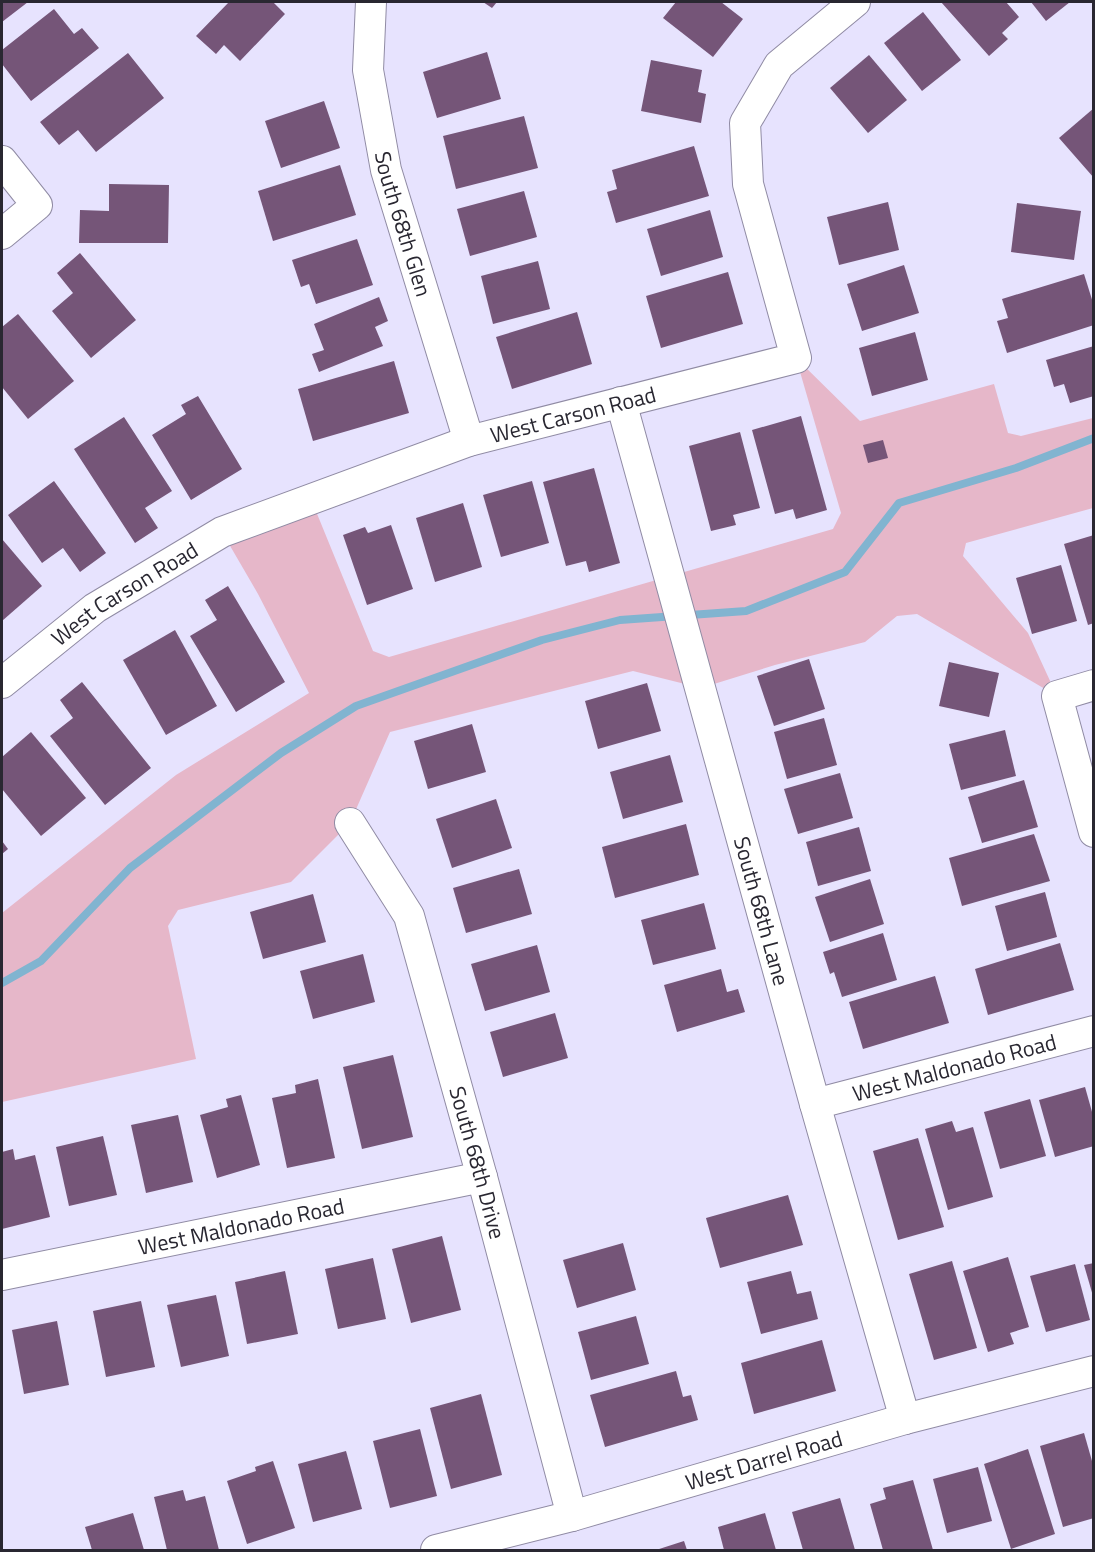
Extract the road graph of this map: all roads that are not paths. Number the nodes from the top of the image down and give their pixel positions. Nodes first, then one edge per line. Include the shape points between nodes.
1 (371, 2) edge
2 (855, 2) edge
3 (2, 160) edge
4 (2, 234) edge
5 (621, 402) junction
6 (469, 441) junction
7 (2, 683) edge
8 (1094, 685) edge
9 (350, 823) dead end
10 (1094, 832) edge
11 (1094, 1031) edge
12 (815, 1104) junction
13 (482, 1177) junction
14 (2, 1275) edge
15 (1094, 1371) edge
16 (905, 1419) junction
17 (572, 1516) junction
18 (436, 1551) edge

1 - 6 street, South 68th Glen via 368,70 386,170
2 - 5 street, West Carson Road via 779,65 746,123 748,184 796,358
3 - 4 street via 38,205
5 - 6 street, West Carson Road
5 - 12 street, South 68th Lane
6 - 7 street, West Carson Road via 222,532 95,609
8 - 10 street via 1057,696
9 - 13 street, South 68th Drive via 409,916
11 - 12 street, West Maldonado Road
12 - 16 street, South 68th Lane
13 - 14 street, West Maldonado Road
13 - 17 street, South 68th Drive
15 - 16 street, West Darrel Road
16 - 17 street, West Darrel Road
17 - 18 street, West Darrel Road

